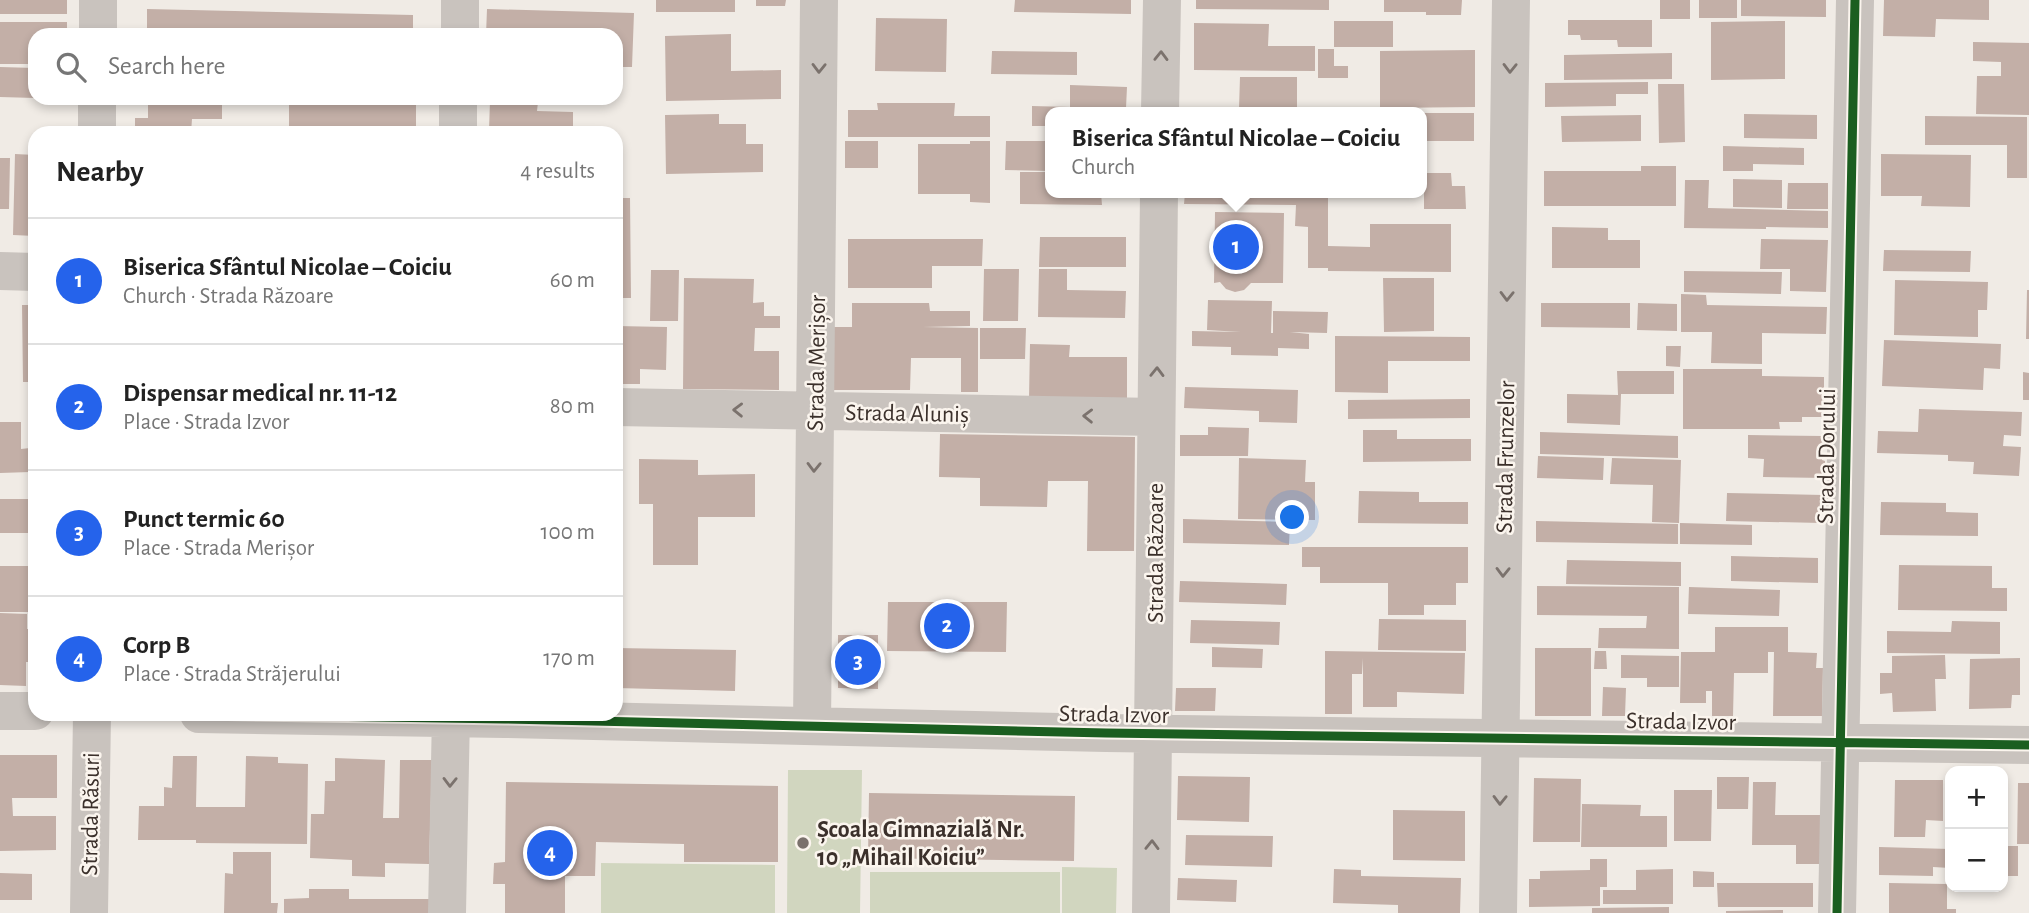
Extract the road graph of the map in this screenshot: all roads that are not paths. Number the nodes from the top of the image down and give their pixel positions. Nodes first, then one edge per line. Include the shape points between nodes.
1 (98, 0) edge
2 (460, 0) edge
3 (819, 0) edge
4 (1162, 0) edge
5 (1511, 0) edge
6 (1855, 0) edge
7 (98, 28) edge
8 (460, 28) edge
9 (97, 105) edge
10 (458, 105) edge
11 (1160, 107) edge
12 (97, 126) edge
13 (458, 126) edge
14 (1159, 198) edge
15 (0, 271) edge
16 (28, 272) edge
17 (623, 407) edge
18 (815, 411) junction
19 (1156, 417) junction
20 (0, 710) edge
21 (28, 711) edge
22 (92, 721) edge
23 (451, 721) edge
24 (623, 721) edge
25 (812, 726) junction
26 (1154, 734) junction
27 (1501, 739) junction
28 (1840, 742) junction
29 (2029, 745) edge
30 (89, 913) edge
31 (447, 913) edge
32 (1151, 913) edge
33 (1498, 913) edge
34 (1837, 913) edge

1 - 7 street
2 - 8 street
3 -> 18 street, Strada Merișor
11 -> 4 street
5 -> 27 street, Strada Frunzelor
6 - 28 street, Strada Dorului
9 - 12 street
10 - 13 street
19 -> 14 street, Strada Răzoare
15 - 16 street
18 -> 17 street, Strada Aluniș
19 -> 18 street, Strada Aluniș
18 -> 25 street, Strada Merișor
19 - 26 street, Strada Răzoare
20 - 21 street
22 - 30 street, Strada Răsuri
23 -> 31 street
24 - 25 street, Strada Izvor
25 - 26 street, Strada Izvor
26 - 27 street, Strada Izvor
32 -> 26 street, Strada Răzoare
27 - 28 street, Strada Izvor
27 -> 33 street, Strada Frunzelor
28 - 29 street, Strada Izvor
28 - 34 street, Strada Dorului

